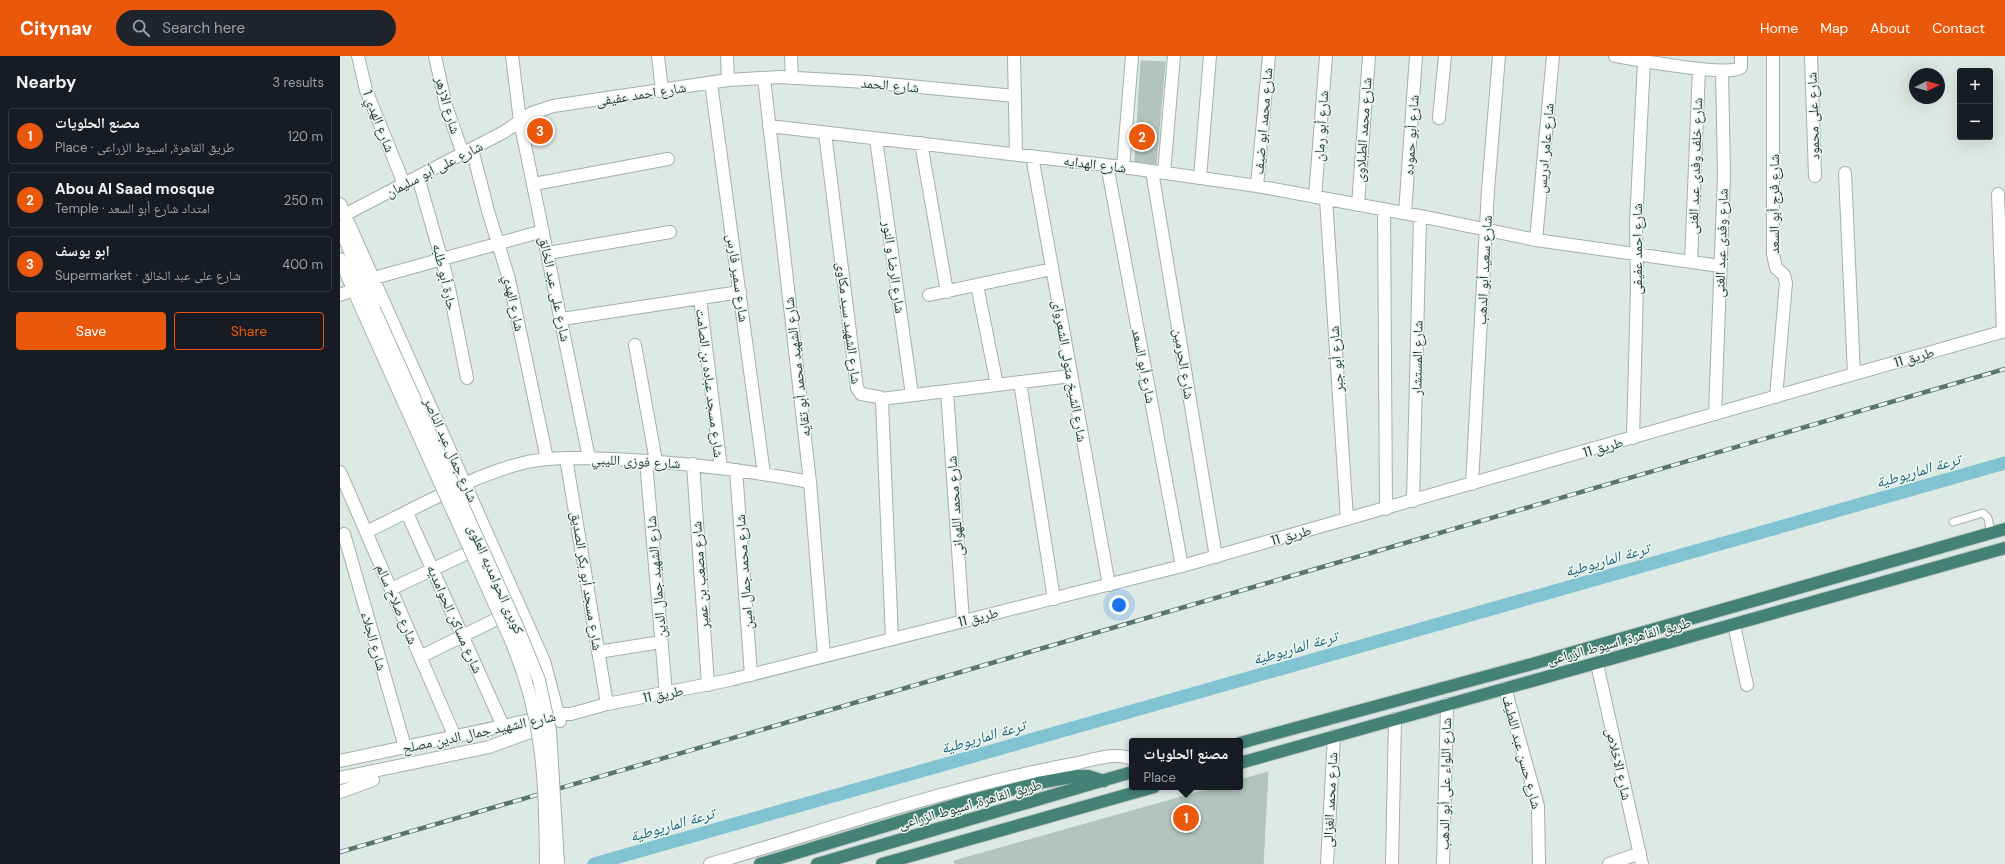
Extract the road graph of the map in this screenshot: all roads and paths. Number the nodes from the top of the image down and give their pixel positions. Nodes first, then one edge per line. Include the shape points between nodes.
1 (358, 56) edge
2 (435, 56) edge
3 (512, 56) edge
4 (658, 56) edge
5 (727, 56) edge
6 (791, 56) edge
7 (1014, 56) edge
8 (1132, 56) edge
9 (1174, 56) edge
10 (1210, 56) edge
11 (1269, 56) edge
12 (1326, 56) edge
13 (1369, 56) edge
14 (1416, 56) edge
15 (1445, 56) edge
16 (1499, 56) edge
17 (1553, 56) edge
18 (1615, 56) edge
19 (1741, 56) edge
20 (1773, 56) edge
21 (1811, 56) edge
22 (1637, 59) edge
23 (1671, 60) edge
24 (1699, 69) junction
25 (1722, 71) junction
26 (764, 78) junction
27 (792, 78) junction
28 (728, 80) junction
29 (710, 83) junction
30 (662, 91) junction
31 (1015, 96) junction
32 (1439, 118) dead end
33 (520, 121) junction
34 (769, 126) junction
35 (825, 133) junction
36 (876, 139) junction
37 (921, 144) junction
38 (468, 152) junction
39 (1016, 155) junction
40 (1032, 156) junction
41 (668, 159) dead end
42 (1106, 165) junction
43 (1123, 167) junction
44 (1158, 172) junction
45 (1845, 173) dead end
46 (1815, 176) dead end
47 (418, 177) junction
48 (1200, 178) junction
49 (404, 184) junction
50 (534, 184) junction
51 (1257, 186) junction
52 (1998, 194) dead end
53 (1320, 198) junction
54 (1358, 205) junction
55 (343, 209) edge
56 (1384, 209) junction
57 (1405, 213) junction
58 (1420, 216) junction
59 (340, 227) edge
60 (1486, 230) junction
61 (543, 231) junction
62 (670, 232) dead end
63 (1536, 240) junction
64 (498, 244) junction
65 (548, 253) junction
66 (1637, 255) junction
67 (340, 258) edge
68 (442, 259) junction
69 (1691, 262) junction
70 (1720, 266) junction
71 (1052, 269) junction
72 (374, 278) junction
73 (977, 285) junction
74 (353, 290) junction
75 (740, 292) junction
76 (946, 292) junction
77 (340, 295) edge
78 (929, 296) dead end
79 (700, 298) junction
80 (369, 312) junction
81 (562, 319) junction
82 (2004, 331) edge
83 (635, 345) dead end
84 (1854, 374) junction
85 (1071, 376) junction
86 (467, 378) dead end
87 (1020, 382) junction
88 (997, 385) junction
89 (947, 391) junction
90 (912, 395) junction
91 (1776, 397) junction
92 (881, 399) junction
93 (1715, 414) junction
94 (1633, 438) junction
95 (566, 458) junction
96 (589, 458) junction
97 (547, 459) junction
98 (651, 461) junction
99 (693, 464) junction
100 (721, 468) junction
101 (736, 470) junction
102 (340, 472) edge
103 (764, 474) junction
104 (810, 482) junction
105 (466, 484) junction
106 (1472, 484) junction
107 (1413, 501) junction
108 (1386, 509) junction
109 (407, 513) junction
110 (1348, 519) junction
111 (1952, 522) dead end
112 (2005, 529) edge
113 (365, 530) junction
114 (1991, 533) junction
115 (342, 534) edge
116 (492, 542) junction
117 (2005, 548) edge
118 (1216, 557) junction
119 (1182, 566) junction
120 (432, 569) junction
121 (1108, 585) junction
122 (391, 589) junction
123 (1054, 598) junction
124 (520, 607) junction
125 (962, 621) junction
126 (1734, 625) junction
127 (462, 636) junction
128 (892, 639) junction
129 (661, 642) junction
130 (598, 652) junction
131 (824, 656) junction
132 (420, 657) junction
133 (1597, 664) junction
134 (751, 675) junction
135 (708, 685) junction
136 (1747, 685) dead end
137 (1505, 688) junction
138 (666, 694) junction
139 (607, 704) junction
140 (1447, 704) junction
141 (571, 714) joint
142 (560, 718) junction
143 (1395, 719) junction
144 (503, 726) junction
145 (1334, 736) junction
146 (455, 737) junction
147 (1243, 742) edge
148 (405, 748) junction
149 (1129, 758) edge
150 (341, 759) edge
151 (1243, 762) edge
152 (1129, 773) edge
153 (340, 778) edge
154 (373, 780) dead end
155 (1104, 781) junction
156 (1144, 790) edge
157 (340, 792) edge
158 (1641, 858) edge
159 (905, 861) edge
160 (555, 864) edge
161 (710, 864) edge
162 (760, 864) edge
163 (817, 864) edge
164 (882, 864) edge
165 (1327, 864) edge
166 (1392, 864) edge
167 (1443, 864) edge
168 (1539, 864) edge
169 (1609, 864) edge

1 - 49 street, شارع الهدي 1 via 366,90
2 - 38 street, شارع الازهر via 446,106
3 - 33 street, شارع على عبد الخالق
4 - 30 street
5 - 28 street
6 - 27 street
7 - 31 street
8 - 43 street
9 - 44 street, شارع الحرمين
10 - 48 street
11 - 51 street, شارع محمد ابو ضيف
12 - 53 street, شارع أبو رمان
13 - 54 street, شارع محمد الطبلاوى
14 - 57 street, شارع أبو حموده
15 - 32 street
16 - 60 street, شارع سعيد أبو الدهب
17 - 63 street, شارع عامر ادريس
18 - 22 street
19 - 25 street via 1741,67 1738,70
20 - 91 street, شارع فرج أبو السعد via 1773,254 1776,268 1784,276 1786,283
21 - 46 street, شارع على محمود
22 - 23 street
22 - 66 street, شارع احمد عفيفى
23 - 24 street
24 - 25 street
24 - 69 street, شارع خلف وفدى عبد الغنى
25 - 70 street, شارع وفدى عبد الغنى via 1724,175
26 - 27 street, شارع الحمد
26 - 28 street, شارع احمد عفيفى
26 - 34 street, شارع الشهيد محمد أبو تقايه
27 - 31 street, شارع الحمد
28 - 29 street, شارع احمد عفيفى
29 - 30 street, شارع احمد عفيفى
29 - 75 street, شارع سمير فارس
30 - 33 street, شارع احمد عفيفى via 553,106
31 - 39 street
33 - 38 street, شارع على أبو سليمان
33 - 50 street, شارع على عبد الخالق
34 - 35 street, شارع الهدايه
34 - 104 street, شارع الشهيد محمد أبو تقايه
35 - 36 street, شارع الهدايه
35 - 92 street, شارع الشهيد سيد مكاوى via 857,388 861,394
36 - 37 street, شارع الهدايه
36 - 90 street, شارع الرضا و النور
37 - 39 street, شارع الهدايه
37 - 76 street
38 - 47 street, شارع على أبو سليمان
38 - 64 street, شارع الهدي
39 - 40 street, شارع الهدايه
40 - 42 street, شارع الهدايه
40 - 71 street, شارع الشيخ متولى الشعرواى
41 - 50 street
42 - 43 street, شارع الهدايه
42 - 119 street, شارع أبو السعد
43 - 44 street, شارع الهدايه
44 - 48 street, شارع الهدايه
44 - 118 street, شارع الحرمين
45 - 84 street
47 - 49 street, شارع على أبو سليمان
47 - 68 street, حارة أبو طلبه
48 - 51 street, شارع الهدايه
49 - 55 street, شارع على أبو سليمان
50 - 61 street, شارع على عبد الخالق
51 - 53 street, شارع الهدايه
52 - 82 street
53 - 54 street, شارع الهدايه
53 - 110 street, شارع أبو جبر
54 - 56 street, شارع الهدايه
55 - 72 street, شارع جمال عبد الناصر
56 - 57 street, شارع الهدايه
56 - 108 street
57 - 58 street, شارع الهدايه
58 - 60 street, شارع الهدايه
58 - 107 street, شارع المستشار
59 - 80 street
60 - 63 street, شارع الهدايه
60 - 106 street, شارع سعيد أبو الدهب
61 - 64 street
61 - 65 street, شارع على عبد الخالق
62 - 65 street
63 - 66 street, شارع الهدايه
64 - 68 street
64 - 97 street, شارع الهدي via 509,279
65 - 81 street, شارع على عبد الخالق
66 - 69 street, شارع الهدايه
66 - 94 street, شارع احمد عفيفى
67 - 74 street
68 - 72 street
68 - 86 street, حارة أبو طلبه
69 - 70 street, شارع الهدايه
70 - 93 street, شارع وفدى عبد الغنى
71 - 73 street
71 - 85 street, شارع الشيخ متولى الشعرواى
72 - 105 street, شارع جمال عبد الناصر
73 - 76 street
73 - 88 street
74 - 77 street
74 - 80 street
75 - 79 street
75 - 103 street, شارع سمير فارس
76 - 78 street
79 - 81 street
79 - 100 street, شارع مسجد عباده بن الصامت
80 - 160 street, كوبرى الحوامديه العلوى, bridge via 517,626 537,675 550,731
81 - 96 street, شارع على عبد الخالق
82 - 84 street, طريق 11
83 - 98 street, شارع الشهيد جمال الدين
84 - 91 street, طريق 11
85 - 87 street
85 - 121 street, شارع الشيخ متولى الشعرواى
87 - 88 street
87 - 123 street
88 - 89 street
89 - 90 street
89 - 125 street, شارع محمد اللهوانى
90 - 92 street
91 - 93 street, طريق 11
92 - 128 street
93 - 94 street, طريق 11
94 - 106 street, طريق 11
95 - 96 street, شارع فوزى الليبي
95 - 97 street, شارع فوزى الليبي
95 - 130 street, شارع مسجد أبو بكر الصديق
96 - 98 street, شارع فوزى الليبي
97 - 105 street, شارع فوزى الليبي via 502,470
98 - 99 street, شارع فوزى الليبي
98 - 129 street, شارع الشهيد جمال الدين
99 - 100 street, شارع فوزى الليبي
99 - 135 street, شارع مصعب بن عمير
100 - 101 street, شارع فوزى الليبي
101 - 103 street, شارع فوزى الليبي
101 - 134 street, شارع محمد جمال امين
102 - 113 street, شارع صلاح سالم
103 - 104 street, شارع فوزى الليبي
104 - 131 street, شارع الشهيد محمد أبو تقايه
105 - 109 street, شارع فوزى الليبي
105 - 116 street, شارع جمال عبد الناصر
106 - 107 street, طريق 11
107 - 108 street, طريق 11
108 - 110 street, طريق 11
109 - 113 street, شارع فوزى الليبي
109 - 120 street, شارع مساكن الحوامديه
110 - 118 street, طريق 11
111 - 114 lane via 1982,513 1988,518
112 - 114 highway, طريق القاهرة, اسيوط الزراعى
113 - 115 street, شارع فوزى الليبي
113 - 122 street, شارع صلاح سالم
114 - 147 highway, طريق القاهرة, اسيوط الزراعى via 1540,662
115 - 148 street, شارع الجلاء
116 - 120 street
116 - 124 street, شارع جمال عبد الناصر
117 - 126 highway, طريق القاهرة, اسيوط الزراعى
118 - 119 street, طريق 11
119 - 121 street, طريق 11
120 - 122 street
120 - 127 street, شارع مساكن الحوامديه
121 - 123 street, طريق 11
122 - 132 street, شارع صلاح سالم
123 - 125 street, طريق 11
124 - 127 street
124 - 142 street, شارع جمال عبد الناصر via 544,660
125 - 128 street, طريق 11
126 - 133 highway, طريق القاهرة, اسيوط الزراعى
126 - 136 street
127 - 132 street
127 - 144 street, شارع مساكن الحوامديه
128 - 131 street, طريق 11
129 - 130 street
129 - 138 street, شارع الشهيد جمال الدين
130 - 139 street, شارع مسجد أبو بكر الصديق
131 - 134 street, طريق 11
132 - 146 street, شارع صلاح سالم
133 - 137 highway, طريق القاهرة, اسيوط الزراعى
133 - 158 street, شارع الاخلاص
134 - 135 street, طريق 11
135 - 138 street, طريق 11
137 - 140 highway, طريق القاهرة, اسيوط الزراعى
137 - 168 street, شارع حسن عبد اللطيف via 1538,806
138 - 139 street, طريق 11
139 - 141 street, طريق 11
140 - 143 highway, طريق القاهرة, اسيوط الزراعى
140 - 167 street, شارع اللواء على أبو الدهب
141 - 142 street, شارع الشهيد جمال الدين مصلح
142 - 144 street, شارع الشهيد جمال الدين مصلح
142 - 153 street, شارع الشهيد جمال الدين مصلح via 489,747
143 - 145 highway, طريق القاهرة, اسيوط الزراعى
143 - 166 street
144 - 146 street, شارع الشهيد جمال الدين مصلح
145 - 151 highway, طريق القاهرة, اسيوط الزراعى
145 - 165 street, شارع محمد الغزالى
146 - 148 street, شارع الشهيد جمال الدين مصلح
148 - 150 street, شارع الشهيد جمال الدين مصلح
149 - 161 street via 1111,757 1047,769 963,790
152 - 155 highway, طريق القاهرة, اسيوط الزراعى
154 - 157 street
155 - 162 highway via 1078,776 1038,783 968,801
155 - 163 highway, طريق القاهرة, اسيوط الزراعى
156 - 159 highway
158 - 169 street
159 - 164 highway

